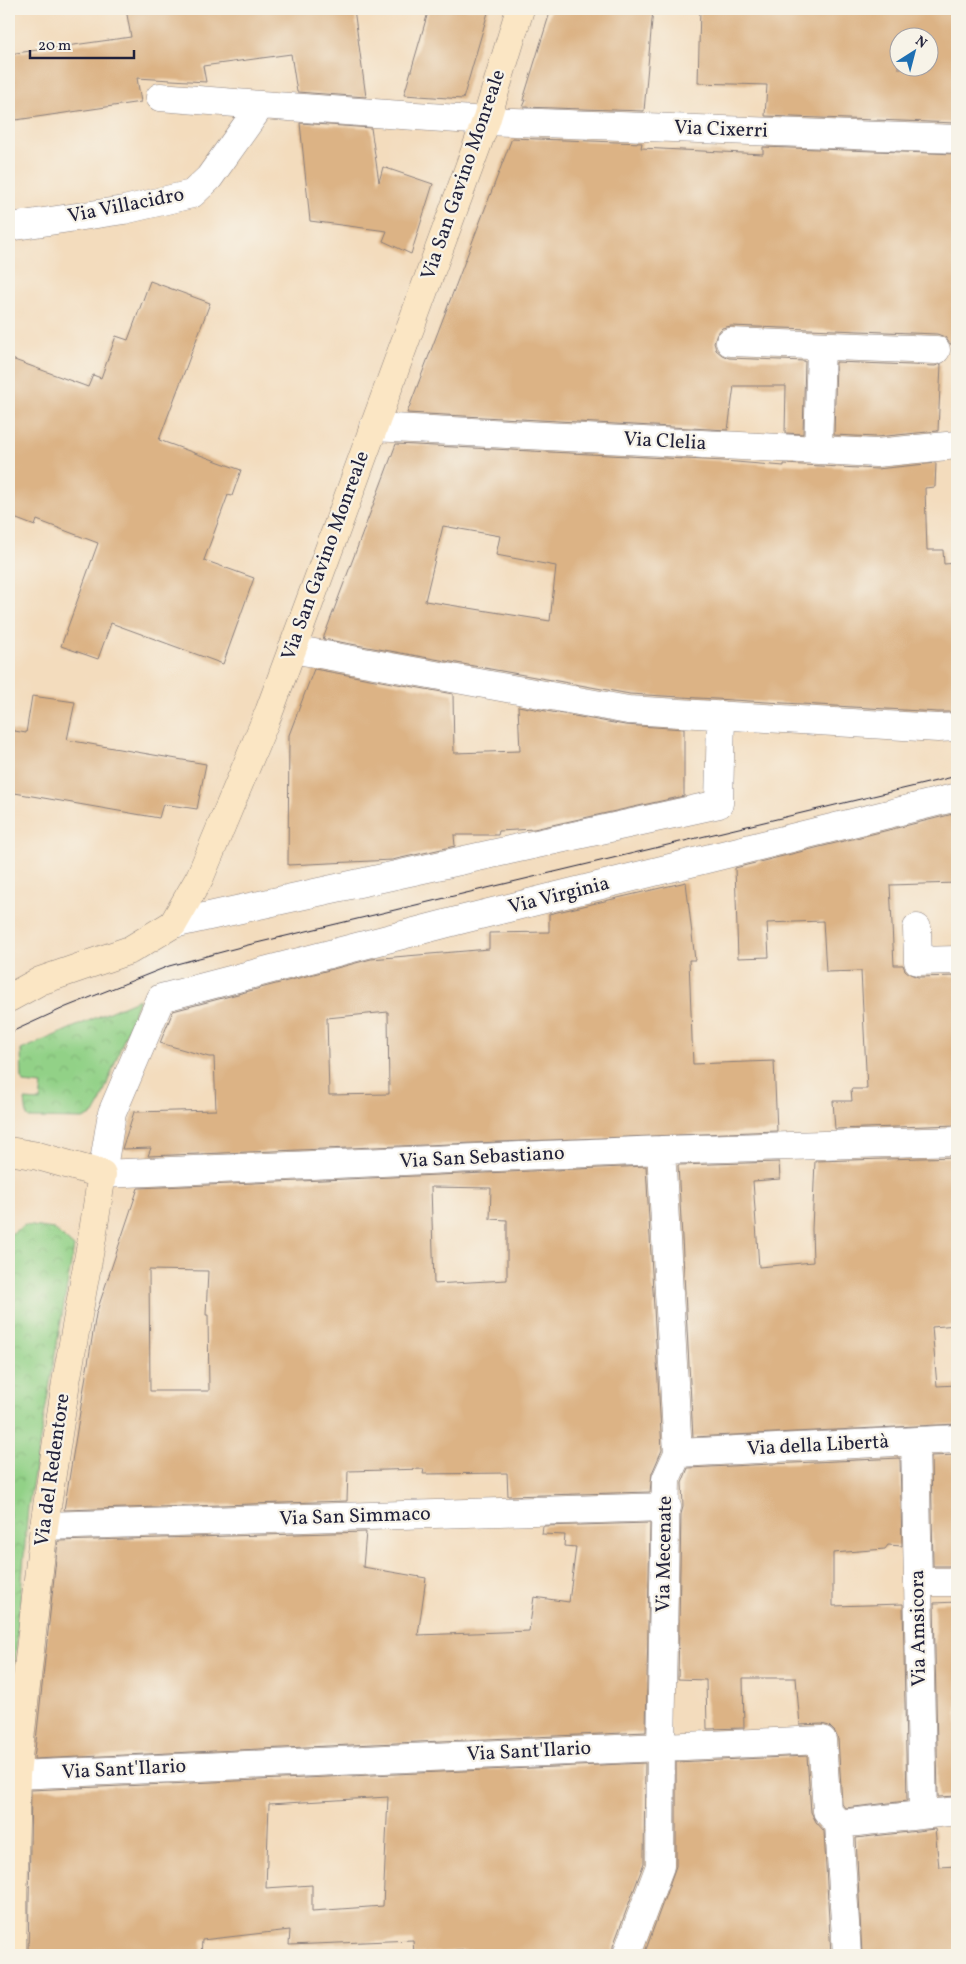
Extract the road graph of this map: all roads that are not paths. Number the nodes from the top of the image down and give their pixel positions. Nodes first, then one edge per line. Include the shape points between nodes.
1 (520, 9) edge
2 (160, 97) dead end
3 (261, 105) junction
4 (486, 120) junction
5 (957, 139) edge
6 (9, 227) edge
7 (730, 342) dead end
8 (821, 346) junction
9 (936, 350) dead end
10 (374, 427) junction
11 (957, 445) edge
12 (818, 450) junction
13 (292, 649) junction
14 (721, 715) junction
15 (957, 727) edge
16 (957, 797) edge
17 (173, 924) junction
18 (917, 928) dead end
19 (957, 960) edge
20 (9, 998) edge
21 (160, 998) joint
22 (957, 1141) edge
23 (661, 1150) junction
24 (9, 1151) edge
25 (102, 1174) junction
26 (957, 1439) edge
27 (915, 1442) junction
28 (678, 1453) junction
29 (666, 1507) junction
30 (44, 1526) junction
31 (918, 1582) junction
32 (957, 1582) edge
33 (661, 1746) junction
34 (16, 1776) junction
35 (957, 1811) edge
36 (923, 1814) junction
37 (839, 1824) junction
38 (12, 1955) edge
39 (628, 1955) edge
40 (848, 1955) edge

1 - 4 street, Via San Gavino Monreale
2 - 3 street
3 - 4 street
3 - 6 street, Via Villacidro via 209,178 192,194 124,210
4 - 5 street, Via Cixerri
4 - 10 street, Via San Gavino Monreale
7 - 8 street
8 - 9 street
8 - 12 street
10 - 12 street, Via Clelia
10 - 13 street, Via San Gavino Monreale
11 - 12 street, Via Clelia via 876,453
13 - 14 street via 628,710
13 - 17 street, Via San Gavino Monreale via 200,877
14 - 15 street
14 - 17 street via 719,804
16 - 21 street, Via Virginia
17 - 20 street, Via San Gavino Monreale via 130,950 40,981
18 - 19 street via 918,961
21 - 25 street, Via del Redentore via 112,1113
22 - 23 street, Via San Sebastiano
23 - 25 street, Via San Sebastiano
23 - 28 street, Via Mecenate
24 - 25 street, Via San Sebastiano
25 - 30 street, Via del Redentore
26 - 27 street, Via della Libertà
27 - 28 street, Via della Libertà
27 - 31 street, Via Amsicora
28 - 29 street, Via Mecenate via 666,1479
29 - 30 street, Via San Simmaco
29 - 33 street, Via Mecenate
30 - 34 street, Via del Redentore
31 - 32 street
31 - 36 street, Via Amsicora
33 - 34 street, Via Sant'Ilario
33 - 37 street, Via Sant'Ilario via 822,1740 828,1811
33 - 39 street, Via Mecenate via 660,1866
34 - 38 street, Via del Redentore
35 - 36 street
36 - 37 street
37 - 40 street, Via Sant'Ilario

